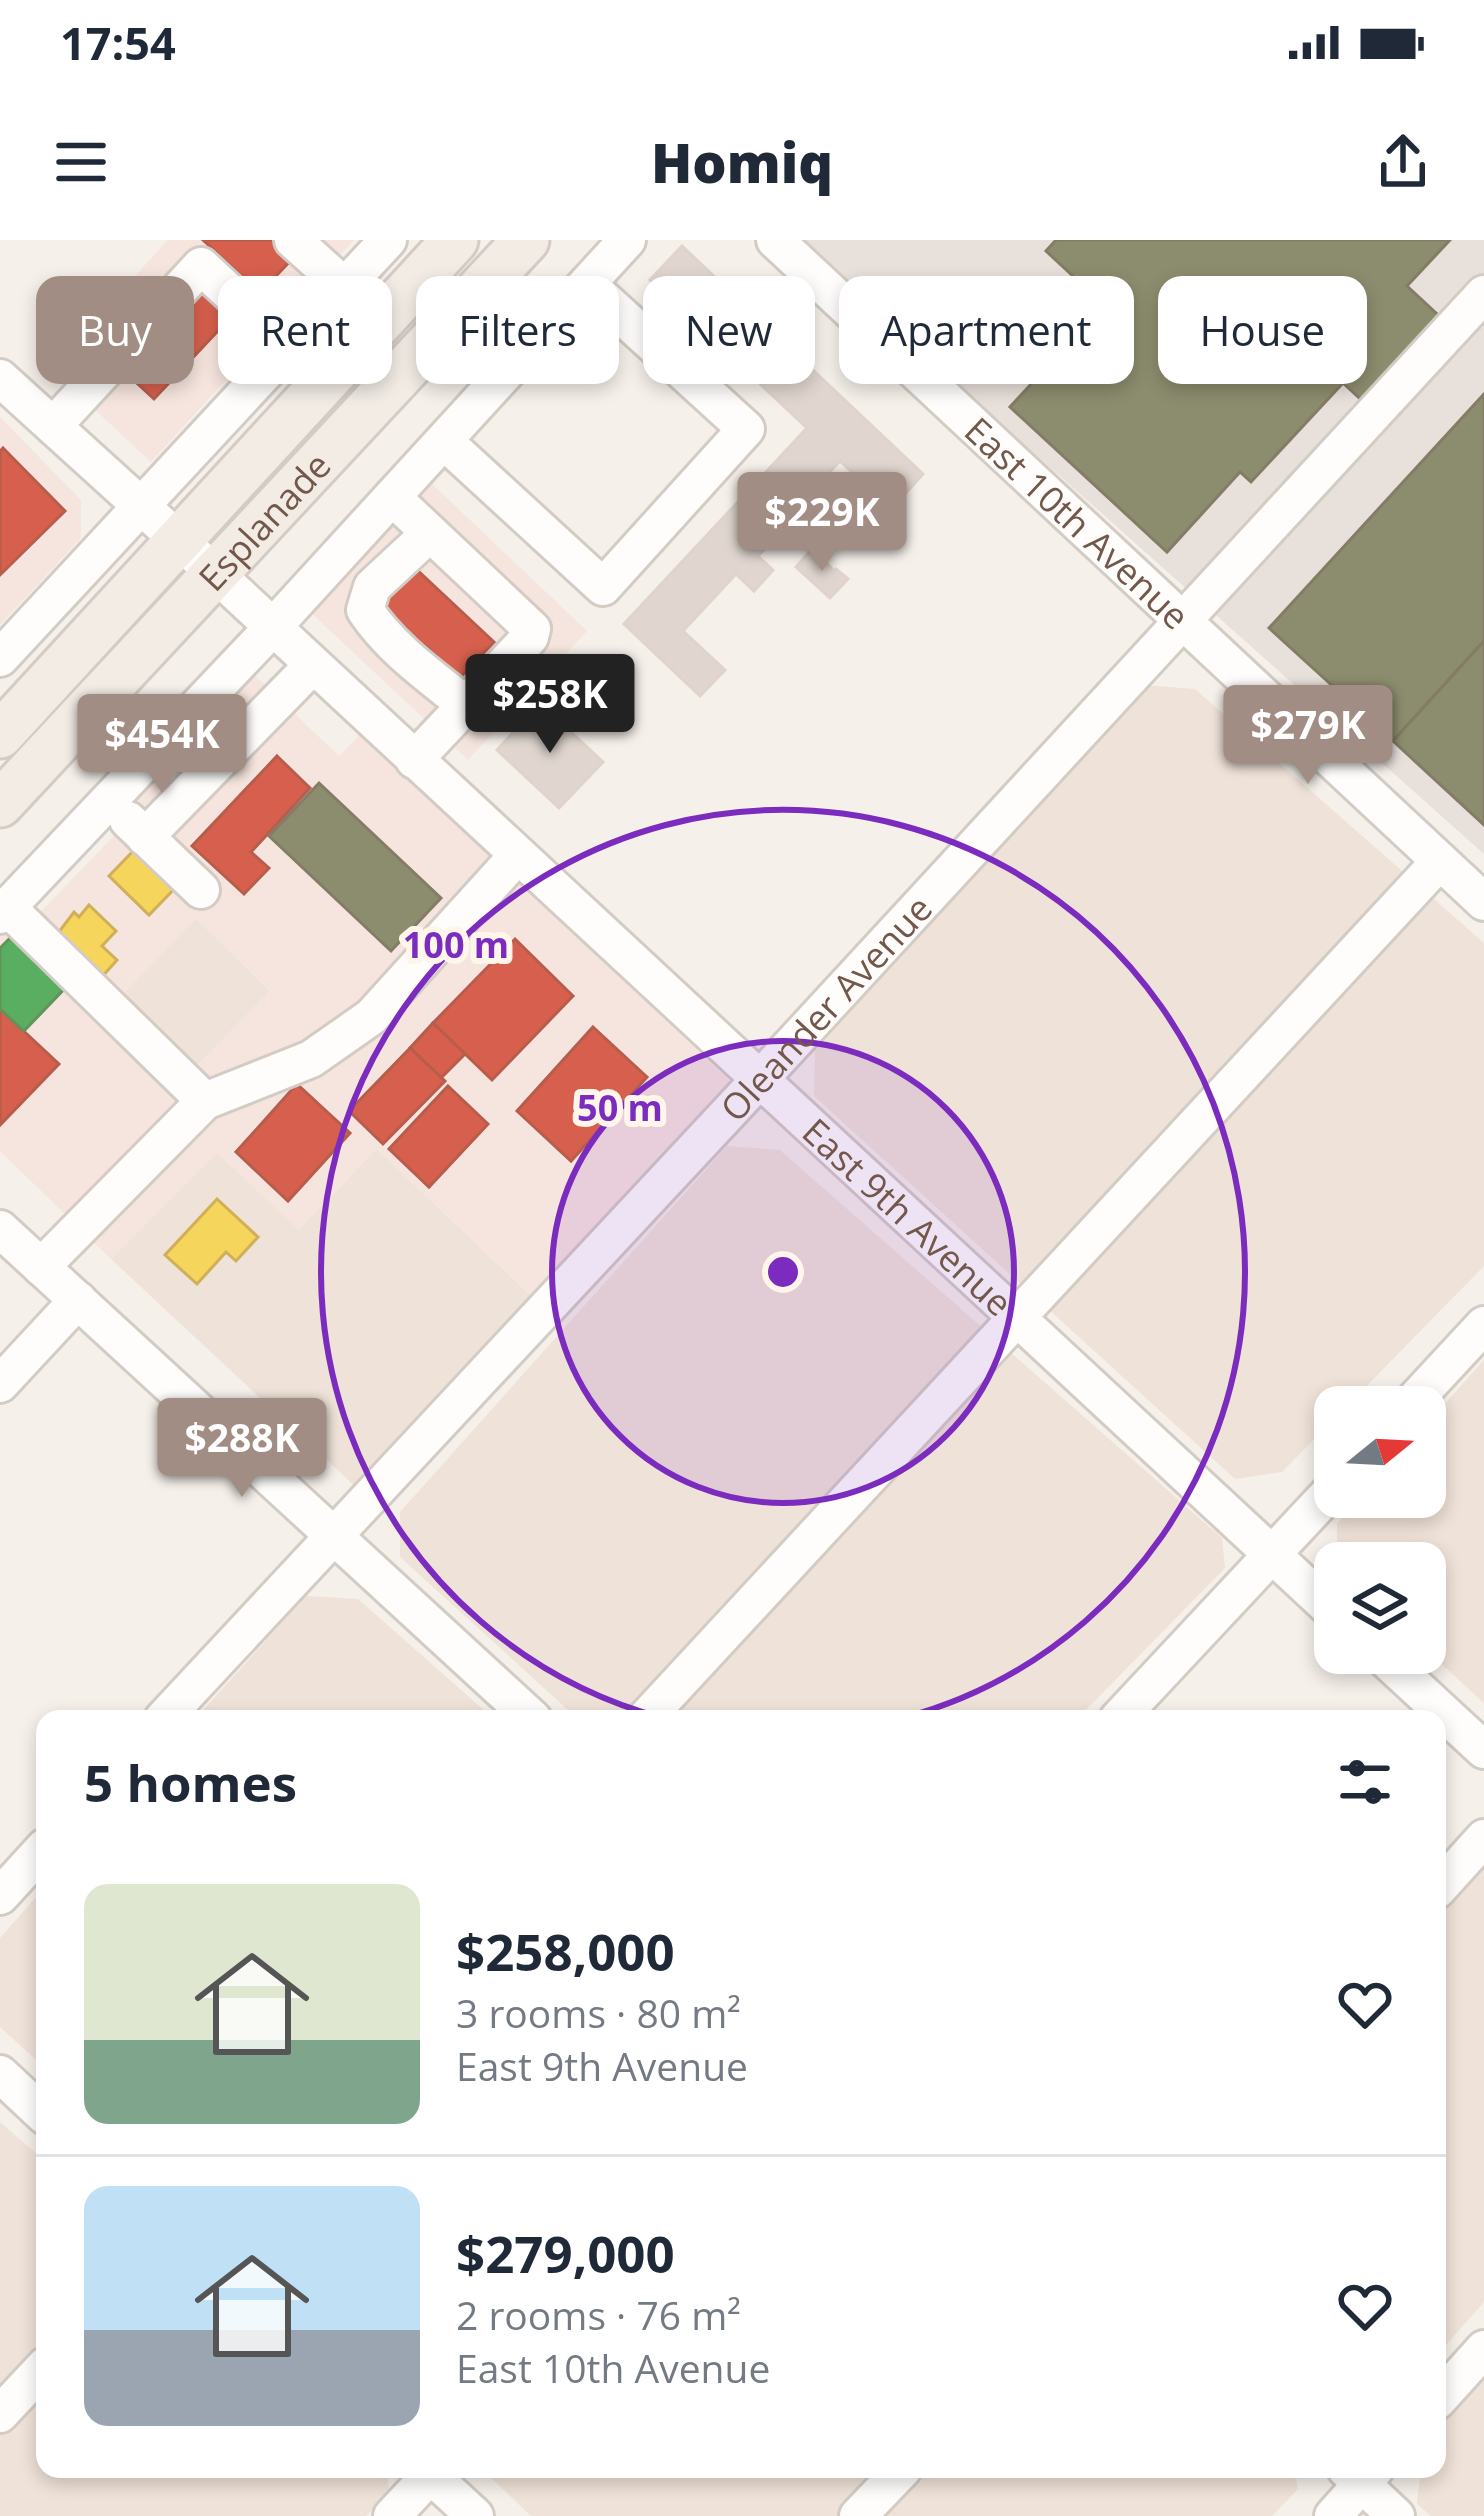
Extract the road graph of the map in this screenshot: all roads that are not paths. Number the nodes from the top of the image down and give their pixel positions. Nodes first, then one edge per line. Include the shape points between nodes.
1 (293, 240) edge
2 (455, 240) edge
3 (526, 240) edge
4 (627, 240) edge
5 (775, 240) edge
6 (383, 242) edge
7 (333, 276) edge
8 (354, 276) edge
9 (594, 276) edge
10 (218, 282) edge
11 (1484, 294) edge
12 (619, 313) edge
13 (0, 378) edge
14 (253, 384) edge
15 (496, 384) edge
16 (53, 427) junction
17 (444, 441) junction
18 (392, 497) junction
19 (140, 505) junction
20 (430, 533) junction
21 (178, 540) junction
22 (216, 574) junction
23 (1182, 620) junction
24 (272, 628) junction
25 (1, 656) edge
26 (312, 665) junction
27 (466, 705) junction
28 (0, 735) edge
29 (414, 760) junction
30 (108, 802) junction
31 (0, 804) edge
32 (145, 837) junction
33 (517, 856) junction
34 (1439, 861) junction
35 (201, 890) dead end
36 (1484, 902) edge
37 (4, 911) edge
38 (760, 1080) junction
39 (205, 1101) junction
40 (0, 1229) edge
41 (41, 1267) junction
42 (78, 1300) junction
43 (1016, 1318) junction
44 (1484, 1324) edge
45 (0, 1384) edge
46 (1427, 1386) edge
47 (1314, 1509) edge
48 (333, 1535) junction
49 (1272, 1555) junction
50 (1314, 1594) edge
51 (1401, 1674) edge
52 (171, 1710) edge
53 (523, 1710) edge
54 (653, 1710) edge
55 (1126, 1710) edge
56 (1440, 1710) edge
57 (1446, 1715) edge
58 (1484, 1750) edge
59 (1484, 1838) edge
60 (36, 1857) edge
61 (1446, 1880) edge
62 (0, 1896) edge
63 (0, 2074) edge
64 (36, 2108) edge
65 (1484, 2349) edge
66 (36, 2376) edge
67 (1446, 2391) edge
68 (0, 2414) edge
69 (424, 2478) edge
70 (437, 2478) edge
71 (894, 2478) edge
72 (1358, 2478) edge
73 (1364, 2478) edge
74 (392, 2516) edge
75 (475, 2516) edge
76 (858, 2516) edge
77 (1333, 2516) edge
78 (1396, 2516) edge

1 - 7 street
2 - 21 main road, Esplanade
3 - 22 main road, Esplanade
4 - 9 street
5 - 23 street, East 10th Avenue
6 - 8 street
10 - 16 street via 201,266
11 - 23 street, Oleander Avenue
12 - 17 street via 746,429 603,586
13 - 16 street, East 9th Avenue
14 - 19 street
15 - 17 street
16 - 19 street, East 9th Avenue
17 - 18 street
18 - 20 street
18 - 24 street
19 - 21 street, East 9th Avenue
19 - 25 street
20 - 27 street via 532,629
20 - 27 street via 372,587 365,610
21 - 22 street, East 9th Avenue
21 - 28 main road, Esplanade
22 - 24 street, East 9th Avenue
22 - 31 main road, Esplanade
23 - 34 street, East 10th Avenue
23 - 38 street, Oleander Avenue
24 - 26 street, East 9th Avenue
24 - 30 street
26 - 29 street, East 9th Avenue
26 - 32 street
27 - 29 street
29 - 33 street, East 9th Avenue
30 - 32 street
30 - 37 street
32 - 35 street
33 - 38 street, East 9th Avenue
33 - 39 street via 371,1017 310,1059
34 - 36 street, East 10th Avenue
34 - 43 street
37 - 39 street
38 - 43 street, East 9th Avenue
38 - 48 street, Oleander Avenue
39 - 41 street
40 - 41 street
41 - 42 street
42 - 45 street
42 - 48 street
43 - 49 street, East 9th Avenue
43 - 54 street
44 - 46 street
47 - 49 street
48 - 52 street, Oleander Avenue
48 - 53 street
49 - 50 street, East 9th Avenue
49 - 55 street
51 - 56 street
57 - 58 street
59 - 61 street
60 - 62 street
63 - 64 street
65 - 67 street
66 - 68 street
69 - 74 street
70 - 75 street
71 - 76 street
72 - 77 street
73 - 78 street

